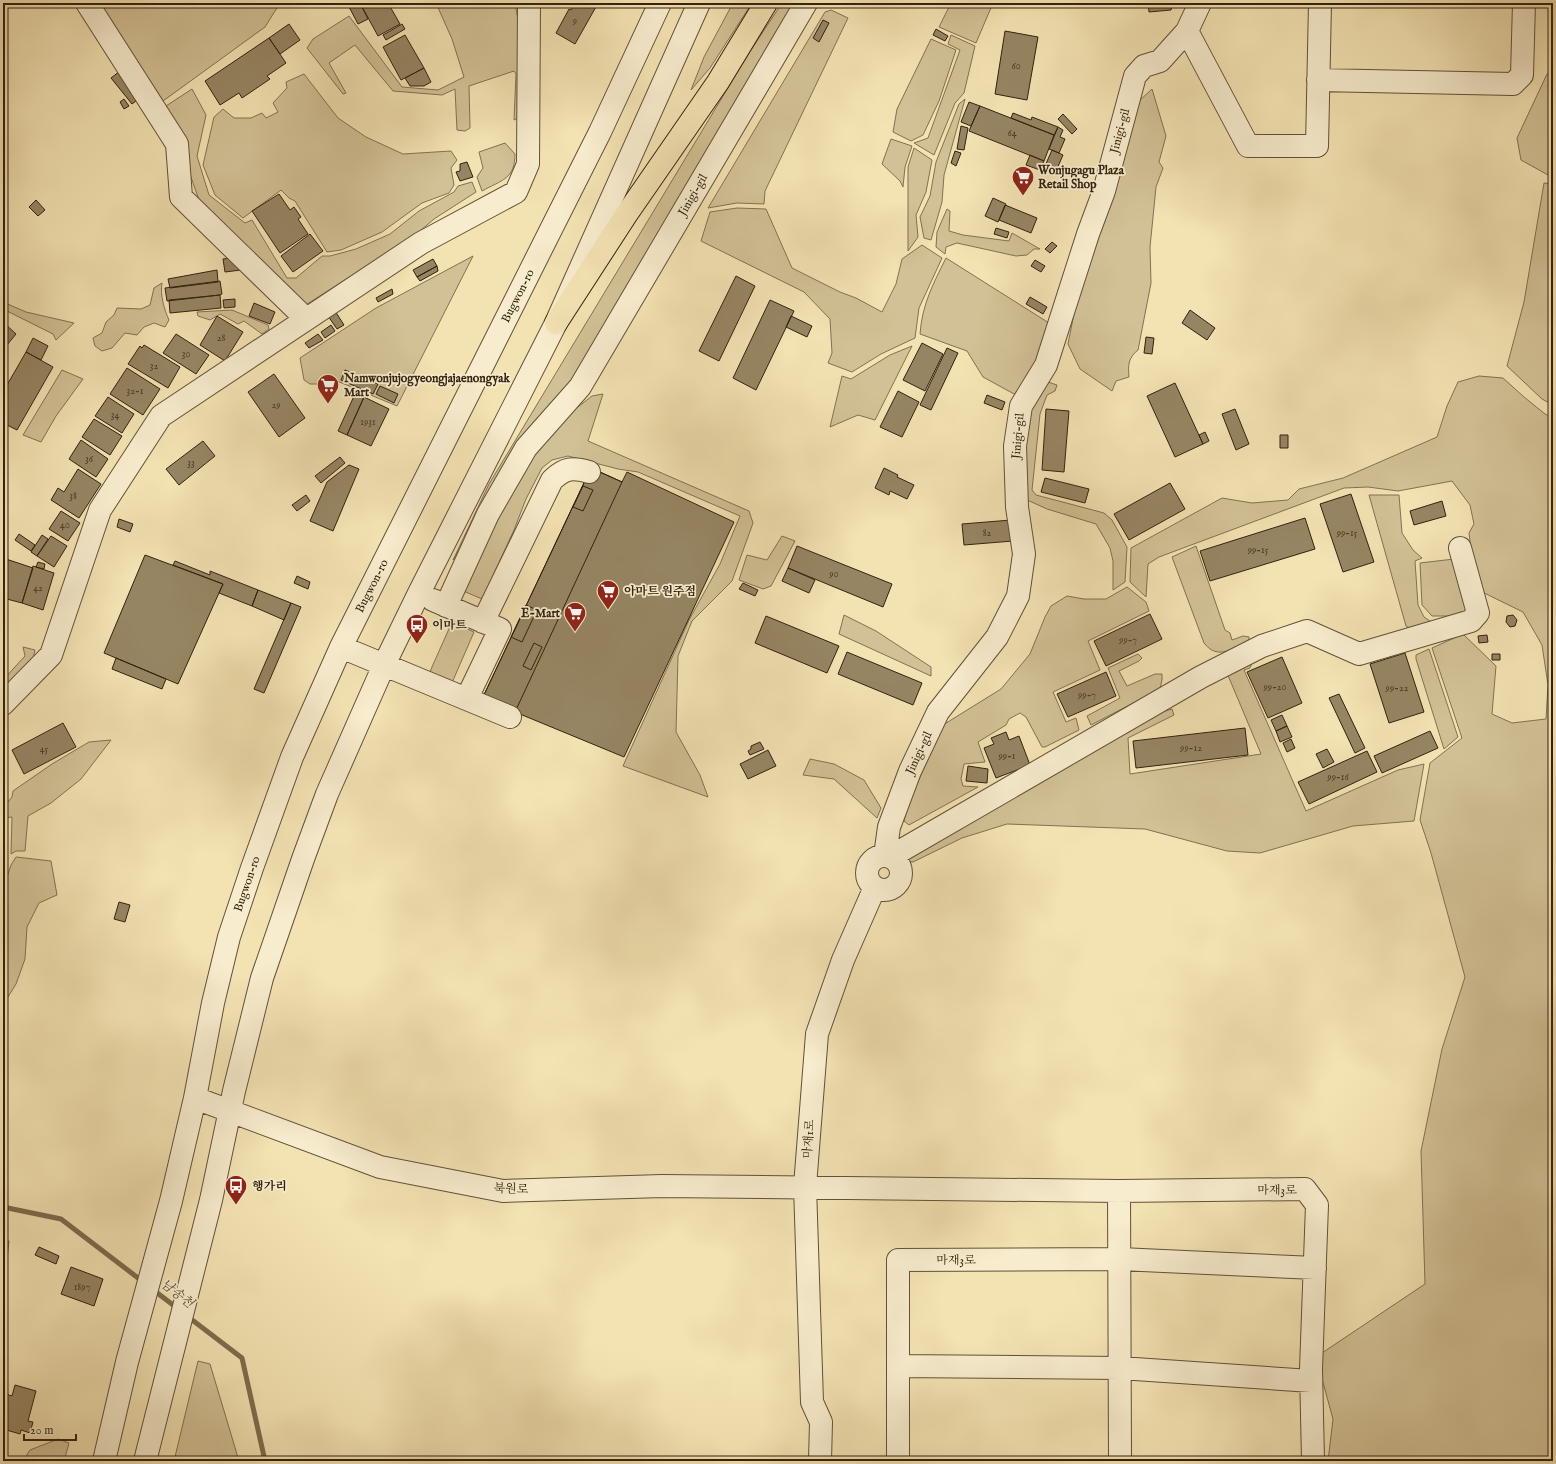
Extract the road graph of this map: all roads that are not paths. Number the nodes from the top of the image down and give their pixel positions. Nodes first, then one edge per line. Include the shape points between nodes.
1 (87, 3) edge
2 (529, 3) edge
3 (660, 3) edge
4 (699, 3) edge
5 (766, 3) edge
6 (806, 3) edge
7 (1200, 3) edge
8 (1320, 3) edge
9 (1524, 3) edge
10 (1187, 31) junction
11 (1318, 80) junction
12 (306, 319) junction
13 (556, 323) junction
14 (589, 472) dead end
15 (1460, 548) dead end
16 (419, 593) junction
17 (446, 606) junction
18 (483, 622) junction
19 (341, 647) junction
20 (384, 665) junction
21 (467, 698) junction
22 (3, 704) edge
23 (510, 717) dead end
24 (888, 857) junction
25 (195, 1098) junction
26 (230, 1111) junction
27 (805, 1186) junction
28 (1119, 1191) junction
29 (1120, 1259) junction
30 (1315, 1268) junction
31 (898, 1366) junction
32 (1120, 1368) junction
33 (1311, 1381) junction
34 (812, 1402) junction
35 (104, 1461) edge
36 (145, 1461) edge
37 (805, 1461) edge
38 (820, 1461) edge
39 (898, 1461) edge
40 (1120, 1461) edge
41 (1313, 1461) edge

1 - 12 street via 177,144 181,197
2 - 12 street via 528,164 516,192 421,243
3 - 19 street, Bugwon-ro via 600,132
4 - 13 street
5 - 13 highway via 718,82 626,215
6 - 17 street, Jinigi-gil via 580,386 526,448 488,514
7 - 10 street, Jinigi-gil
8 - 11 street
9 - 11 street via 1522,75 1513,84
10 - 11 street via 1248,146 1317,146
10 - 24 street, Jinigi-gil via 1160,61 1144,66 1136,76 1104,191 1046,366 1021,406 1015,446 1017,507 1024,554 1018,596 997,637 938,712 910,771 889,827
12 - 22 street via 161,416 100,510 51,655
13 - 16 street
14 - 18 street via 569,469 552,480
15 - 24 street via 1478,613 1471,621 1359,654 1307,631 1262,646 1201,677
16 - 17 street
16 - 20 street
17 - 18 street
18 - 21 street via 500,629
19 - 20 street
19 - 25 street, Bugwon-ro via 292,757 229,937 213,1003
20 - 21 street
20 - 26 street via 327,794 303,859 262,978
21 - 23 street
24 - 27 street, 마재1로 via 874,859 868,868 868,879 875,887 843,960 817,1034
25 - 26 street, 북원로
25 - 35 street, Bugwon-ro
26 - 27 street, 북원로 via 380,1167 503,1191 662,1186
26 - 36 street via 211,1200
27 - 28 street, 마재3로
27 - 34 street, 마재1로
28 - 29 street
28 - 30 street, 마재3로 via 1304,1189 1317,1205
29 - 30 street, 마재3로
29 - 31 street, 마재3로 via 898,1260
29 - 32 street
30 - 33 street, 마재3로
31 - 32 street
31 - 39 street, 마재3로
32 - 33 street
32 - 40 street
33 - 41 street, 마재3로
34 - 37 street via 805,1420
34 - 38 street via 821,1422

